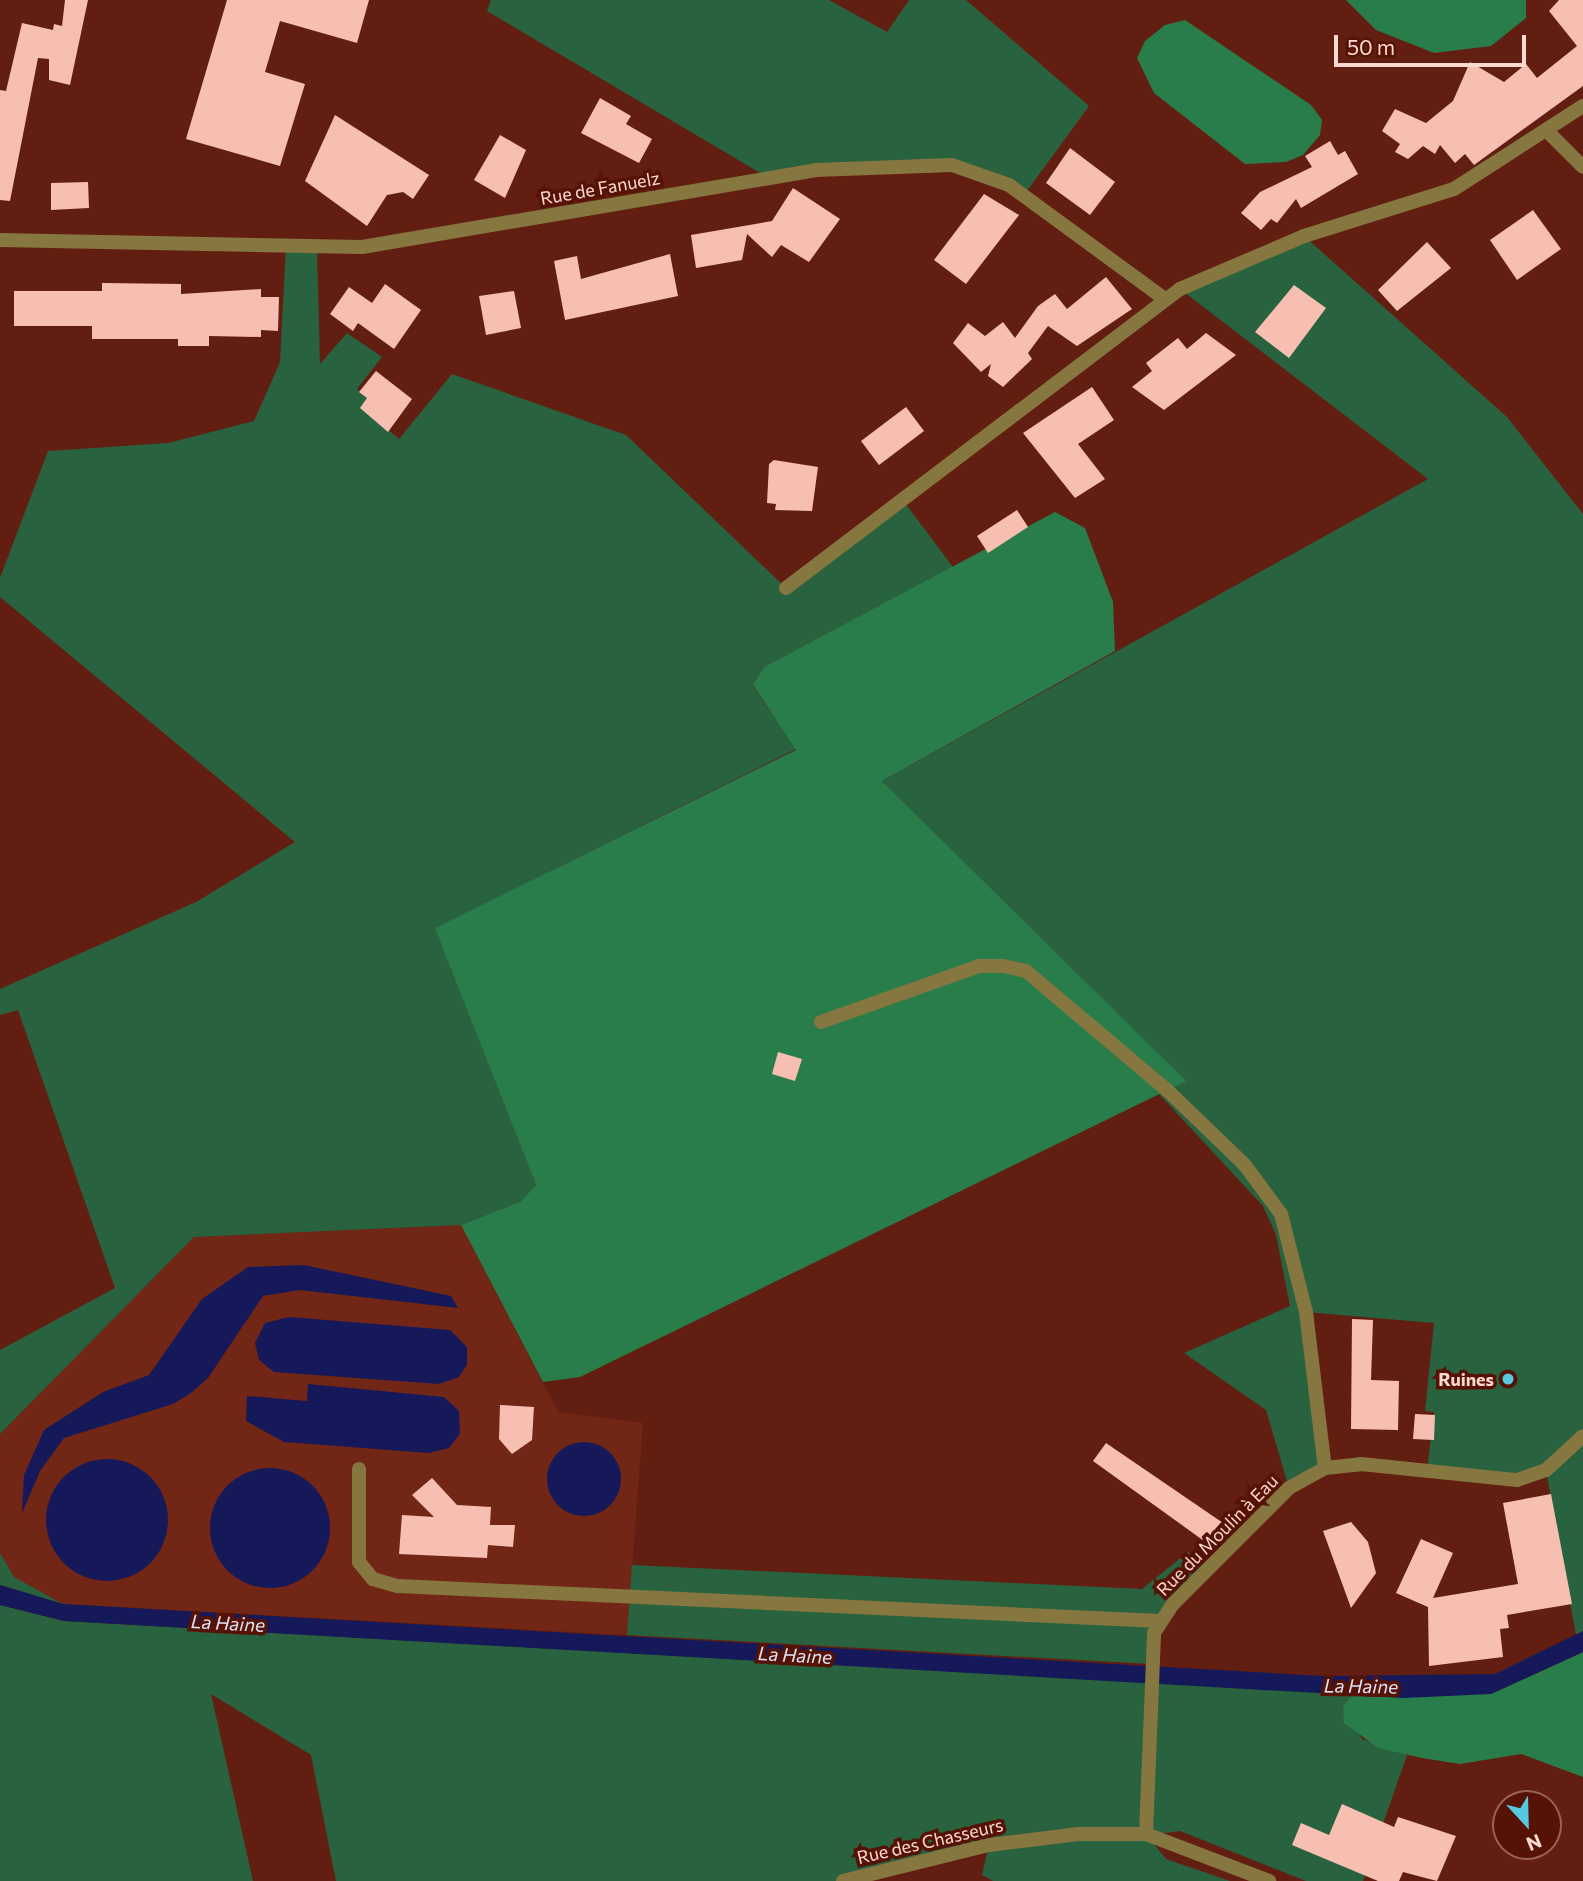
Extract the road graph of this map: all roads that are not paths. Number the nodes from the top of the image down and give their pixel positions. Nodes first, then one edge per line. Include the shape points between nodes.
1 (1583, 106) edge
2 (1548, 132) junction
3 (1583, 167) edge
4 (0, 240) edge
5 (1165, 299) junction
6 (786, 588) dead end
7 (821, 1022) dead end
8 (1583, 1436) edge
9 (1325, 1468) junction
10 (359, 1469) dead end
11 (1160, 1621) junction
12 (1146, 1834) junction
13 (843, 1881) edge
14 (1269, 1881) edge

1 - 2 street
2 - 3 street
2 - 5 street via 1454,189 1231,263
4 - 5 street, Rue de Fanuelz via 362,247 815,170 952,165 1009,185
5 - 6 street
7 - 9 street via 979,966 1003,966 1026,971 1167,1090 1244,1164 1281,1214 1306,1312
8 - 9 street, Rue du Moulin à Eau via 1546,1470 1502,1482 1382,1464
9 - 11 street, Rue du Moulin à Eau via 1289,1488
10 - 11 street via 359,1562 373,1579 398,1586
11 - 12 street, Rue du Moulin à Eau via 1152,1651
12 - 13 street, Rue des Chasseurs via 1078,1835 989,1845
12 - 14 street, Rue des Chasseurs

